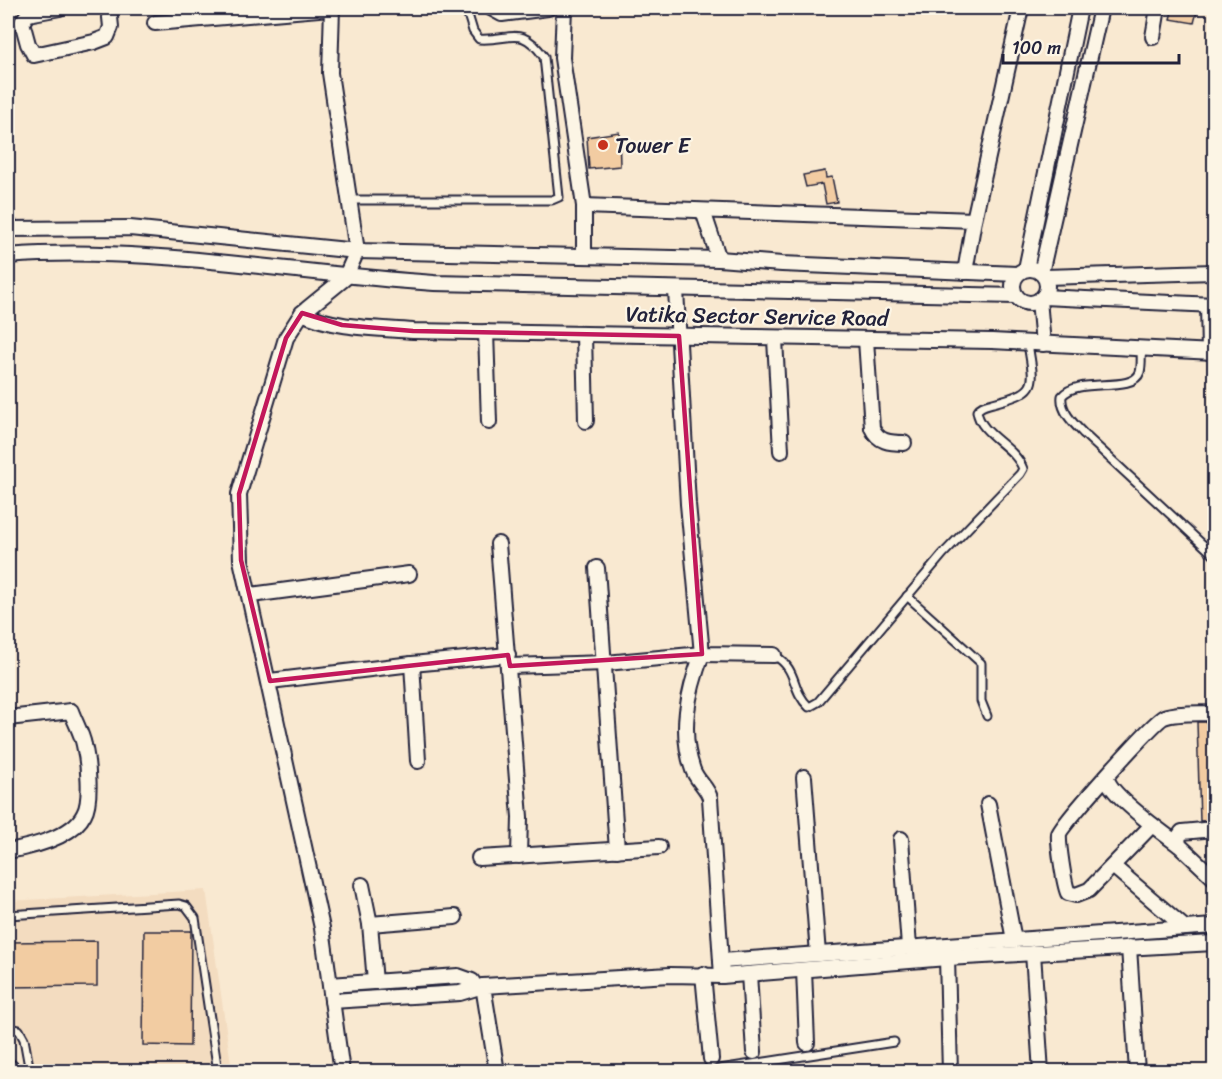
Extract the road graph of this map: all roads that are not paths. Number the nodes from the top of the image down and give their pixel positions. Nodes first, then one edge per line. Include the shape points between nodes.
1 (60, 8) edge
2 (109, 8) edge
3 (331, 8) edge
4 (466, 8) edge
5 (491, 8) edge
6 (548, 8) edge
7 (564, 8) edge
8 (1021, 8) edge
9 (1080, 8) edge
10 (1101, 8) edge
11 (1158, 8) edge
12 (298, 9) edge
13 (31, 10) edge
14 (155, 23) dead end
15 (1153, 37) dead end
16 (351, 200) junction
17 (584, 206) junction
18 (703, 211) junction
19 (974, 220) junction
20 (8, 229) edge
21 (357, 251) junction
22 (584, 255) junction
23 (8, 256) edge
24 (719, 259) junction
25 (1022, 271) junction
26 (965, 272) junction
27 (1215, 272) edge
28 (1043, 275) junction
29 (345, 278) junction
30 (676, 290) junction
31 (1016, 296) junction
32 (1041, 299) junction
33 (1211, 305) edge
34 (302, 313) junction
35 (486, 332) junction
36 (584, 334) junction
37 (679, 336) junction
38 (775, 339) junction
39 (866, 340) junction
40 (1028, 344) junction
41 (1043, 344) junction
42 (1141, 348) junction
43 (1212, 352) edge
44 (586, 421) dead end
45 (489, 422) dead end
46 (904, 443) dead end
47 (781, 451) dead end
48 (498, 544) dead end
49 (1215, 555) edge
50 (597, 568) dead end
51 (410, 574) dead end
52 (251, 595) junction
53 (907, 596) junction
54 (702, 654) junction
55 (774, 655) joint
56 (509, 661) junction
57 (606, 663) junction
58 (412, 664) junction
59 (270, 681) junction
60 (1215, 713) edge
61 (987, 716) dead end
62 (8, 718) edge
63 (418, 761) dead end
64 (804, 777) dead end
65 (1107, 779) junction
66 (988, 804) dead end
67 (1152, 825) junction
68 (1215, 829) edge
69 (901, 839) dead end
70 (1179, 845) junction
71 (659, 847) dead end
72 (616, 850) junction
73 (8, 851) edge
74 (519, 856) junction
75 (479, 858) dead end
76 (1114, 867) junction
77 (1215, 878) edge
78 (362, 885) dead end
79 (8, 915) edge
80 (455, 917) dead end
81 (370, 924) junction
82 (1215, 926) edge
83 (1185, 928) junction
84 (1014, 940) junction
85 (1215, 943) edge
86 (909, 947) junction
87 (1129, 947) junction
88 (1033, 953) junction
89 (818, 954) junction
90 (947, 958) junction
91 (721, 961) junction
92 (804, 970) junction
93 (703, 974) junction
94 (749, 974) junction
95 (722, 976) junction
96 (375, 982) junction
97 (330, 985) junction
98 (479, 986) junction
99 (332, 1000) junction
100 (8, 1028) edge
101 (894, 1042) dead end
102 (807, 1043) dead end
103 (754, 1052) dead end
104 (711, 1059) dead end
105 (8, 1060) edge
106 (21, 1071) edge
107 (30, 1071) edge
108 (218, 1071) edge
109 (342, 1071) edge
110 (497, 1071) edge
111 (700, 1071) edge
112 (950, 1071) edge
113 (1041, 1071) edge
114 (1137, 1071) edge

1 - 13 street
2 - 13 street via 111,27 106,37 40,55 30,50 22,22
3 - 12 street
3 - 16 street via 330,73
4 - 16 lane via 472,31 479,39 520,35 544,57 560,197
5 - 6 street via 501,14
7 - 17 street via 562,58
8 - 19 street
9 - 25 street
10 - 28 street
11 - 15 street
12 - 14 street
16 - 21 street
17 - 18 street
17 - 22 street
18 - 19 street
18 - 24 street
19 - 26 street
20 - 21 street via 130,228
21 - 22 street
21 - 29 street
22 - 24 street
23 - 29 street via 129,253
24 - 26 street
25 - 26 street
25 - 28 street
25 - 31 street via 1013,285
27 - 28 street
28 - 32 street via 1047,287
29 - 30 street
29 - 34 street
30 - 31 street
30 - 37 street
31 - 32 street via 1024,302
32 - 33 street
32 - 41 street
33 - 43 street
34 - 35 street, Vatika Sector Service Road via 342,325
34 - 52 street via 286,338 239,494 241,560
35 - 36 street, Vatika Sector Service Road
35 - 45 street
36 - 37 street, Vatika Sector Service Road
36 - 44 street
37 - 38 street, Vatika Sector Service Road
37 - 54 street via 688,504
38 - 39 street, Vatika Sector Service Road
38 - 47 street
39 - 40 street, Vatika Sector Service Road
39 - 46 street via 872,428 886,441
40 - 41 street, Vatika Sector Service Road
40 - 53 lane via 1033,378 1030,388 977,411 1023,469
41 - 42 street, Vatika Sector Service Road
42 - 43 street, Vatika Sector Service Road
42 - 49 lane via 1140,372 1136,377 1126,382 1077,387 1062,396 1064,409 1072,423
48 - 56 street
50 - 57 street
51 - 52 street
52 - 59 street
53 - 55 lane via 810,707 802,700 787,663
53 - 61 lane via 981,663 981,702
54 - 55 street
54 - 57 street
54 - 91 street via 687,704 686,738 694,774 710,798
56 - 57 street
56 - 58 street
56 - 74 street
57 - 72 street
58 - 59 street
58 - 63 street
59 - 97 street via 322,928
60 - 65 street via 1163,717 1114,766
62 - 73 street via 70,711 84,745 89,800 84,815 71,828 39,845
64 - 89 street
65 - 67 street via 1112,789
65 - 76 street via 1061,829 1067,890 1072,895 1082,894
66 - 84 street
67 - 70 street
67 - 76 street
68 - 70 street via 1182,832
69 - 86 street
70 - 77 street
71 - 72 street
72 - 74 street
74 - 75 street
76 - 83 street
78 - 81 street
79 - 108 lane via 186,906 195,918
80 - 81 street
81 - 96 street
82 - 83 street
83 - 84 street
84 - 86 street
85 - 87 street
86 - 89 street
87 - 88 street
87 - 114 street
88 - 90 street
88 - 113 street
89 - 91 street
90 - 92 street
90 - 112 street
91 - 95 street
92 - 94 street
92 - 102 street
93 - 95 street
93 - 98 street
93 - 104 street
94 - 95 street
94 - 103 street
96 - 97 street
96 - 98 street via 458,976
97 - 99 street
98 - 99 street via 460,993
98 - 110 street
99 - 109 street
100 - 107 lane via 19,1030 24,1039
101 - 111 lane
105 - 106 lane

